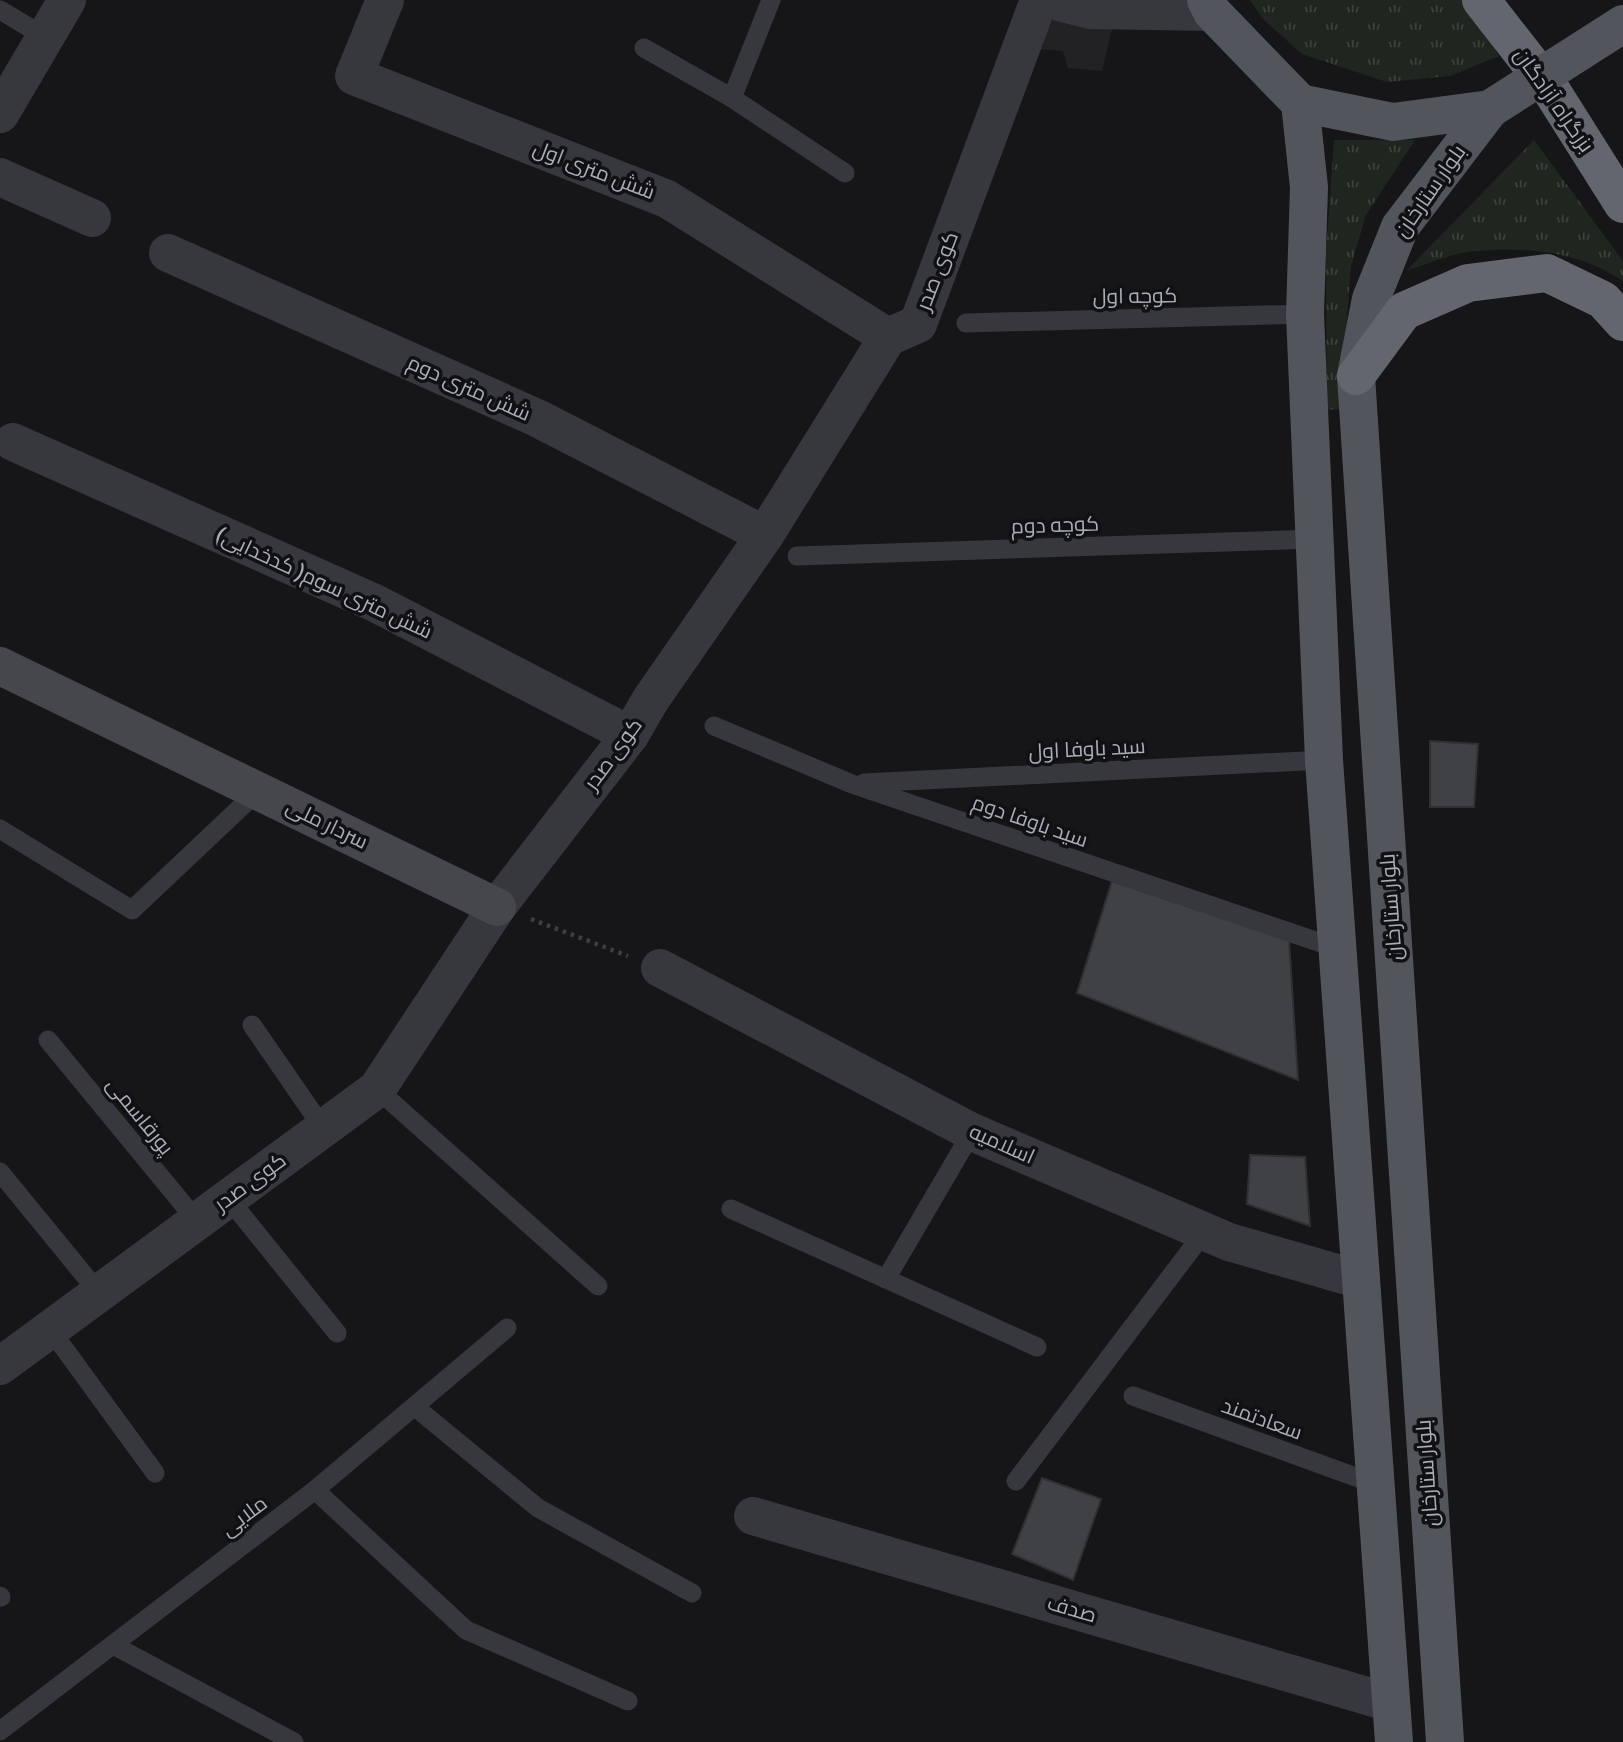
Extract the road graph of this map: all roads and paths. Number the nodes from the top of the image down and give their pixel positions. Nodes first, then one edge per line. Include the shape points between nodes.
1 (67, 0) edge
2 (386, 0) edge
3 (771, 0) edge
4 (1039, 0) edge
5 (1051, 0) edge
6 (1481, 0) edge
7 (1510, 0) edge
8 (1209, 6) edge
9 (0, 10) edge
10 (1623, 24) edge
11 (45, 37) junction
12 (645, 48) dead end
13 (1551, 90) junction
14 (732, 98) junction
15 (1300, 103) junction
16 (1490, 109) junction
17 (0, 114) edge
18 (845, 173) dead end
19 (0, 177) edge
20 (1623, 204) edge
21 (92, 218) dead end
22 (168, 253) dead end
23 (1305, 314) junction
24 (1623, 321) edge
25 (966, 323) dead end
26 (888, 337) junction
27 (1356, 376) junction
28 (13, 442) dead end
29 (765, 535) junction
30 (1315, 539) junction
31 (797, 556) dead end
32 (0, 666) edge
33 (714, 726) dead end
34 (630, 735) junction
35 (1324, 760) junction
36 (852, 784) junction
37 (259, 790) junction
38 (0, 829) edge
39 (497, 907) junction
40 (1336, 948) junction
41 (660, 968) joint
42 (251, 1025) dead end
43 (48, 1041) dead end
44 (377, 1089) junction
45 (323, 1128) junction
46 (972, 1132) junction
47 (0, 1172) edge
48 (228, 1198) junction
49 (731, 1209) dead end
50 (197, 1221) junction
51 (1205, 1231) junction
52 (886, 1279) junction
53 (1361, 1280) junction
54 (598, 1286) dead end
55 (99, 1293) junction
56 (507, 1328) dead end
57 (50, 1329) junction
58 (337, 1333) dead end
59 (1037, 1347) dead end
60 (3, 1357) edge
61 (1133, 1396) dead end
62 (415, 1406) junction
63 (155, 1473) dead end
64 (1016, 1481) dead end
65 (1375, 1484) junction
66 (315, 1490) junction
67 (752, 1516) dead end
68 (692, 1593) dead end
69 (113, 1645) junction
70 (628, 1701) dead end
71 (1391, 1703) junction
72 (0, 1731) edge
73 (294, 1742) edge
74 (1394, 1742) edge
75 (1445, 1742) edge

1 - 11 street
2 - 26 street, شش متری اول via 354,76 667,199
3 - 14 lane
4 - 26 street, کوی صدر via 918,324
5 - 8 street via 1091,10
6 - 13 highway, بزرگراه آزادگان
7 - 13 highway
8 - 15 main road
9 - 11 lane
10 - 16 main road, bridge
11 - 17 street
12 - 14 lane
13 - 20 highway, بزرگراه آزادگان
14 - 18 lane
15 - 16 main road via 1393,122
15 - 23 main road via 1309,187
16 - 27 main road, بلوار ستارخان via 1400,227 1371,299
19 - 21 street
22 - 29 street, شش متری دوم via 537,418
23 - 25 lane, کوچه اول
23 - 30 main road
24 - 27 highway via 1604,300 1547,273 1468,283 1404,312
26 - 29 street, کوی صدر
27 - 75 main road, بلوار ستارخان
28 - 34 street, (کدخدایی )شش متری سوم via 375,603
29 - 34 street, کوی صدر via 650,699
30 - 31 lane, کوچه دوم
30 - 35 main road
32 - 37 street, سردار ملی
33 - 36 lane, سید باوفا دوم
34 - 39 street, کوی صدر
35 - 36 lane, سید باوفا اول
35 - 40 main road
36 - 40 lane, سید باوفا دوم
37 - 38 lane via 132,910
37 - 39 street, سردار ملی
39 - 41 path
39 - 44 street, کوی صدر
40 - 53 main road
41 - 46 street, اسلامیه
42 - 45 lane
43 - 50 lane, پورقاسمی
44 - 45 street, کوی صدر
44 - 54 lane
45 - 48 street, کوی صدر
46 - 51 street, اسلامیه
46 - 52 lane
47 - 55 lane
48 - 50 street, کوی صدر
48 - 58 lane
49 - 52 lane
50 - 55 street, کوی صدر
51 - 53 street, اسلامیه
51 - 64 lane
52 - 59 lane
53 - 65 main road
55 - 57 street, کوی صدر
56 - 62 lane, ملایی
57 - 60 street, کوی صدر
57 - 63 lane
61 - 65 lane, سعادتمند
62 - 66 lane, ملایی
62 - 68 lane via 538,1508
65 - 71 main road
66 - 69 lane, ملایی
66 - 70 lane via 466,1630
67 - 71 street, صدف
69 - 72 lane, ملایی
69 - 73 lane
71 - 74 main road

